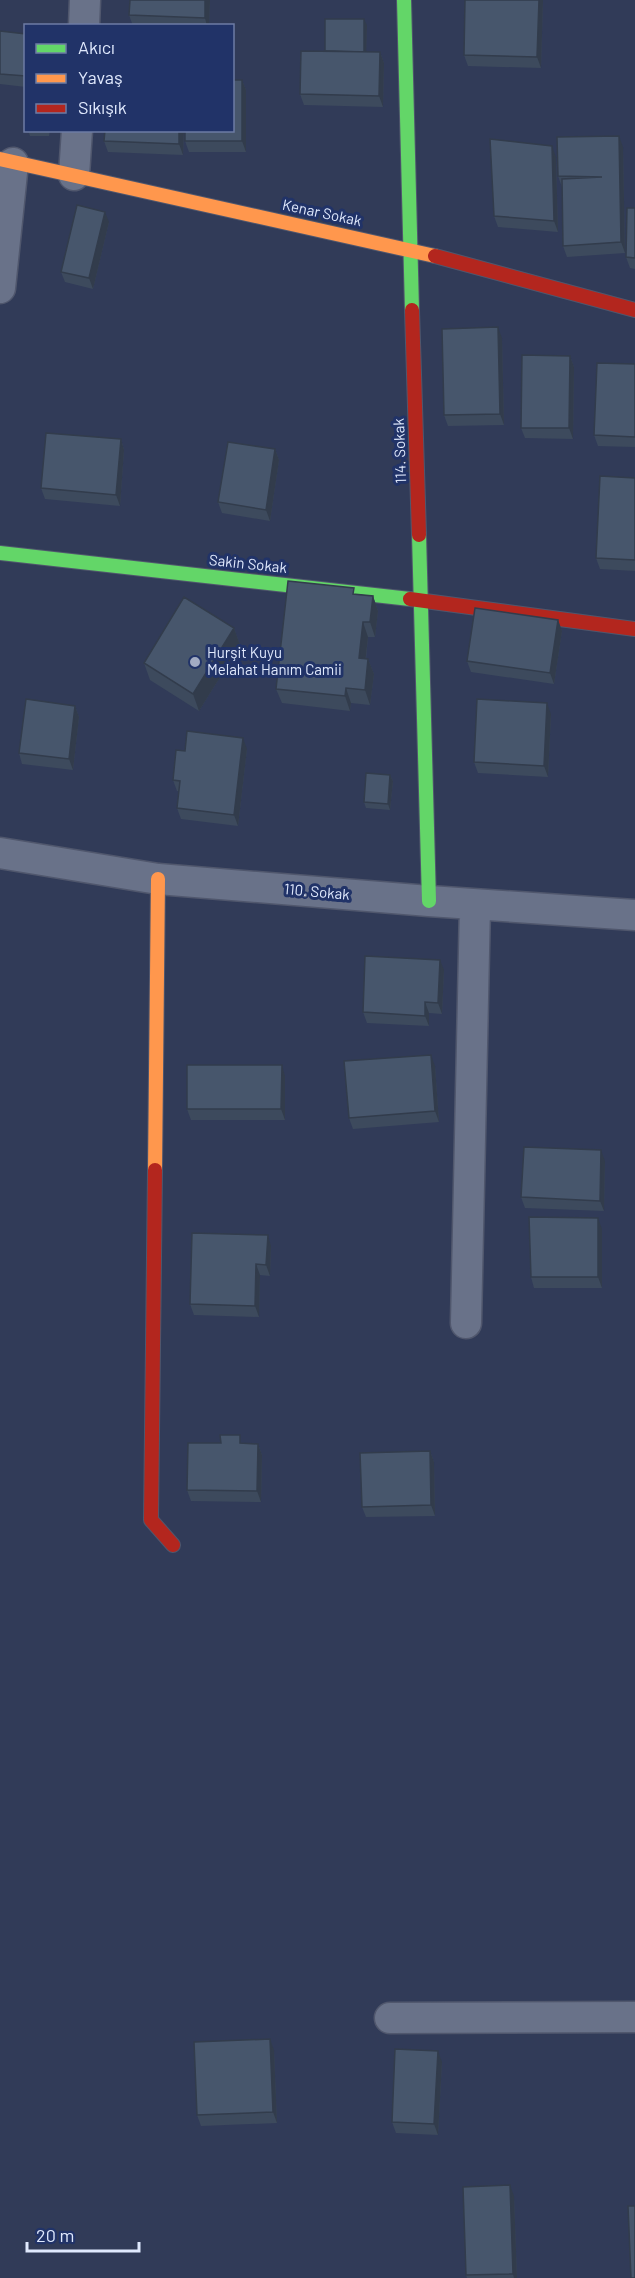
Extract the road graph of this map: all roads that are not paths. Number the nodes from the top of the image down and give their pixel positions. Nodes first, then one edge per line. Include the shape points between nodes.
1 (86, 0) edge
2 (404, 0) edge
3 (84, 24) edge
4 (77, 132) edge
5 (6, 161) edge
6 (74, 175) junction
7 (408, 249) junction
8 (0, 288) edge
9 (635, 310) edge
10 (0, 553) edge
11 (423, 600) junction
12 (635, 629) edge
13 (0, 852) edge
14 (158, 879) junction
15 (429, 901) junction
16 (475, 905) junction
17 (635, 915) edge
18 (466, 1323) dead end
19 (173, 1545) dead end
20 (635, 2017) edge
21 (390, 2018) dead end

1 - 3 street
2 - 7 street, 114. Sokak
4 - 6 street
5 - 6 street, Kenar Sokak
5 - 8 street
6 - 7 street, Kenar Sokak
7 - 9 street, Kenar Sokak
7 - 11 street, 114. Sokak
10 - 11 street, Sakin Sokak
11 - 12 street, Sakin Sokak
11 - 15 street, 114. Sokak
13 - 14 street, 110. Sokak
14 - 15 street, 110. Sokak
14 - 19 street via 151,1520
15 - 16 street, 110. Sokak
16 - 17 street, 110. Sokak
16 - 18 street
20 - 21 street

